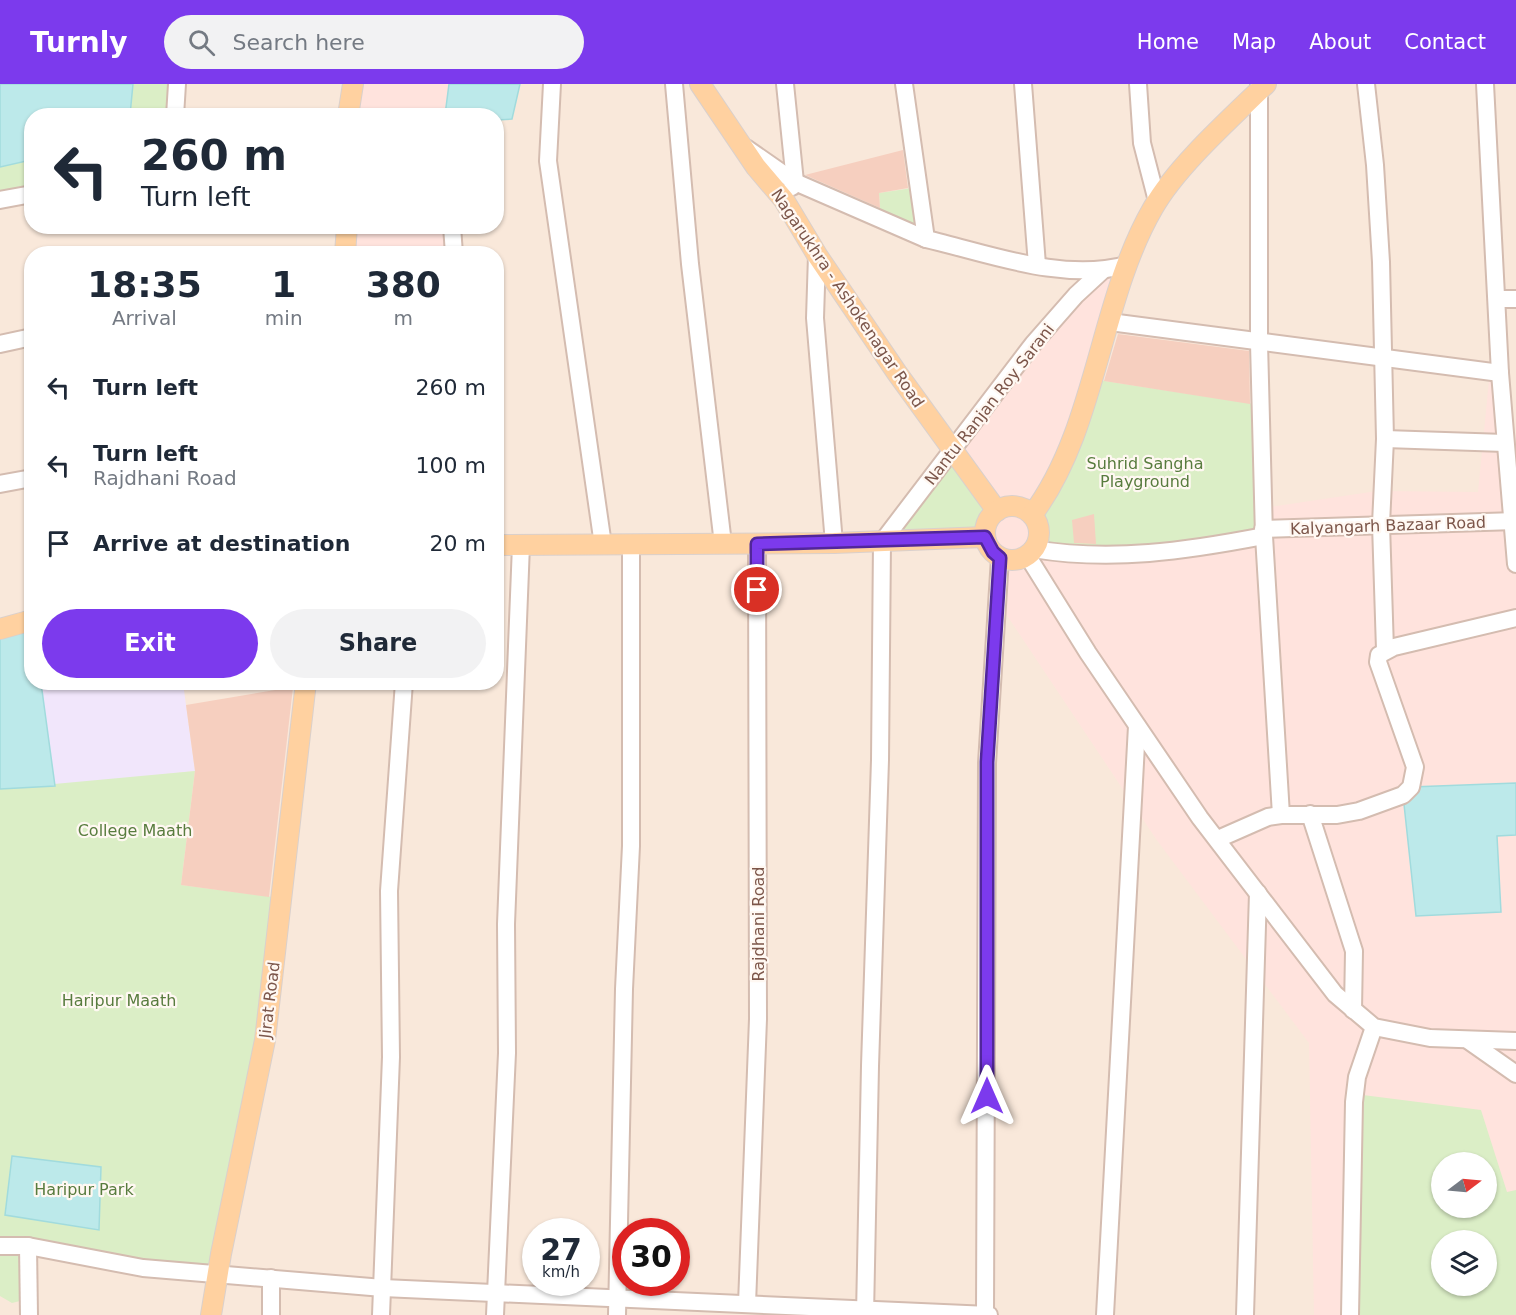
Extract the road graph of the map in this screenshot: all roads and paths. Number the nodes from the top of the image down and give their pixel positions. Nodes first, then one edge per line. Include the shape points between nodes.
1 (177, 84) edge
2 (353, 84) edge
3 (552, 84) edge
4 (674, 84) edge
5 (700, 84) edge
6 (785, 84) edge
7 (904, 84) edge
8 (1023, 84) edge
9 (1138, 84) edge
10 (1366, 84) edge
11 (1485, 84) edge
12 (1261, 86) edge
13 (176, 108) edge
14 (349, 108) edge
15 (740, 143) junction
16 (795, 182) junction
17 (24, 196) edge
18 (0, 200) edge
19 (784, 200) junction
20 (1157, 201) junction
21 (926, 239) junction
22 (817, 255) junction
23 (1037, 265) junction
24 (1127, 265) junction
25 (1102, 271) junction
26 (1497, 299) junction
27 (1516, 299) edge
28 (1110, 322) junction
29 (24, 339) edge
30 (1259, 343) junction
31 (0, 344) edge
32 (1382, 358) junction
33 (1500, 373) junction
34 (1385, 439) junction
35 (1505, 443) junction
36 (954, 450) junction
37 (24, 480) edge
38 (0, 484) edge
39 (997, 511) junction
40 (1032, 515) junction
41 (1514, 521) edge
42 (1381, 524) junction
43 (1264, 533) junction
44 (985, 537) junction
45 (882, 542) junction
46 (834, 543) junction
47 (723, 544) junction
48 (757, 544) junction
49 (504, 545) edge
50 (521, 545) junction
51 (603, 545) junction
52 (632, 545) junction
53 (1030, 552) junction
54 (1000, 558) junction
55 (1516, 564) edge
56 (1516, 618) edge
57 (24, 622) edge
58 (0, 629) edge
59 (1385, 650) junction
60 (305, 690) edge
61 (403, 690) edge
62 (1137, 726) junction
63 (1310, 814) junction
64 (1281, 815) junction
65 (1218, 838) junction
66 (1258, 894) junction
67 (1353, 1010) junction
68 (1374, 1027) junction
69 (1469, 1041) junction
70 (1516, 1041) edge
71 (1516, 1074) edge
72 (0, 1246) edge
73 (28, 1246) junction
74 (218, 1273) junction
75 (271, 1278) junction
76 (383, 1288) junction
77 (496, 1291) junction
78 (617, 1297) junction
79 (744, 1308) edge
80 (865, 1313) edge
81 (29, 1315) edge
82 (211, 1315) edge
83 (271, 1315) edge
84 (381, 1315) edge
85 (495, 1315) edge
86 (617, 1315) edge
87 (986, 1315) edge
88 (1106, 1315) edge
89 (1245, 1315) edge
90 (1350, 1315) edge

1 - 13 street
2 - 14 main road
3 - 51 street via 548,160
4 - 47 street via 690,264
5 - 15 main road, Nagarukhra - Ashokenagar Road
6 - 16 street
7 - 21 street
8 - 23 street
9 - 20 street via 1142,143
10 - 32 street via 1381,262
11 - 26 street
12 - 20 main road
12 - 30 street
15 - 16 street
15 - 19 main road, Nagarukhra - Ashokenagar Road
16 - 19 street
16 - 21 street
17 - 18 street
19 - 22 main road, Nagarukhra - Ashokenagar Road
20 - 24 main road
21 - 23 street
22 - 36 main road, Nagarukhra - Ashokenagar Road
22 - 46 street via 815,318
23 - 25 street
24 - 25 street
24 - 28 main road
25 - 36 street, Nantu Ranjan Roy Sarani via 1033,345
26 - 27 street
26 - 33 street
28 - 30 street
28 - 40 main road via 1069,444 1044,500
29 - 31 street
30 - 32 street
30 - 43 street
32 - 33 street
32 - 34 street
33 - 35 street
34 - 35 street
34 - 42 street
35 - 41 street
36 - 39 main road, Nagarukhra - Ashokenagar Road
36 - 45 street, Nantu Ranjan Roy Sarani
37 - 38 street
39 - 40 main road via 1009,506
39 - 44 main road via 988,520
40 - 53 main road via 1038,532
41 - 42 street, Kalyangarh Bazaar Road
41 - 55 street
42 - 43 street, Kalyangarh Bazaar Road
42 - 59 street
43 - 53 street, Kalyangarh Bazaar Road via 1192,550 1148,555
43 - 64 street
44 - 45 main road
44 - 54 main road
45 - 46 main road
45 - 80 street
46 - 48 main road
47 - 48 main road
47 - 52 main road
48 - 79 street, Rajdhani Road via 758,1019
49 - 50 main road
50 - 51 main road
50 - 77 street via 506,924 507,1053
51 - 52 main road
52 - 78 street via 631,846
53 - 54 main road via 1009,560
53 - 62 street
54 - 87 street via 987,762
56 - 59 street
57 - 58 main road
59 - 63 street via 1378,662 1415,767 1411,788 1403,795 1359,812
60 - 74 main road, Jirat Road via 265,1040
61 - 76 street via 389,891 391,1057
62 - 65 street
62 - 88 street
63 - 64 street
63 - 67 street via 1354,951
64 - 65 street
65 - 66 street
66 - 67 street via 1335,994
66 - 89 street
67 - 68 street
68 - 69 street
68 - 90 street via 1357,1077 1354,1102
69 - 70 street
69 - 71 street
72 - 73 street
73 - 74 street via 143,1268
73 - 81 street
74 - 75 street
74 - 82 main road, Jirat Road
75 - 76 street
75 - 83 street
76 - 77 street
76 - 84 street
77 - 78 street
77 - 85 street
78 - 79 street
78 - 86 street
79 - 80 street
80 - 87 street

